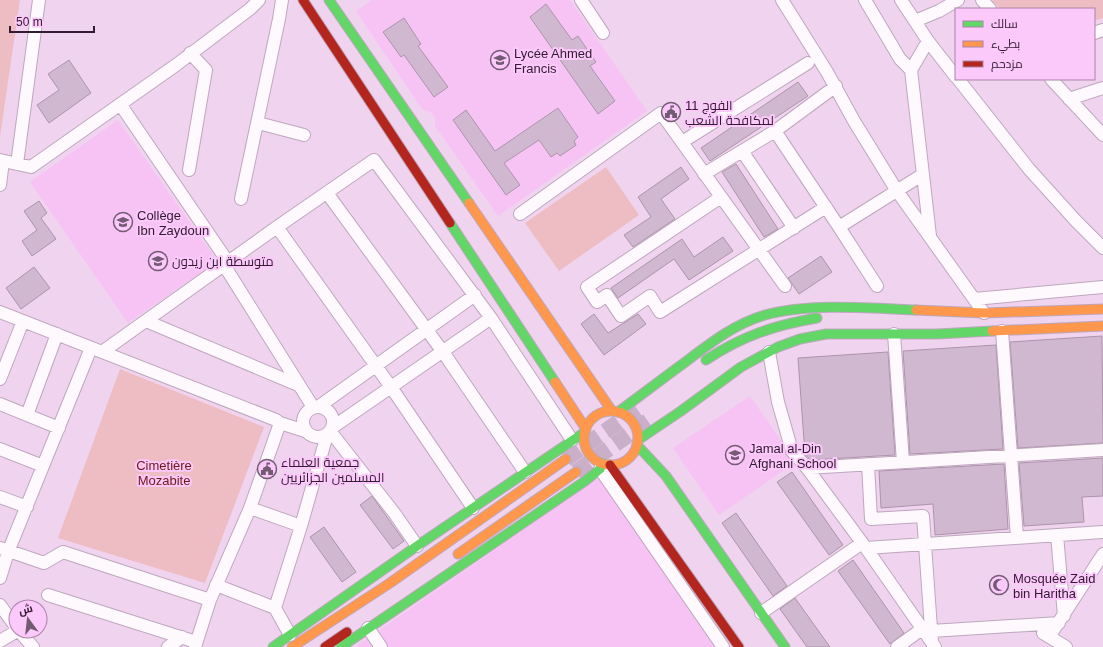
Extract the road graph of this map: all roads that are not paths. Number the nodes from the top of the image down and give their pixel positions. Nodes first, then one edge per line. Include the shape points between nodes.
1 (39, 0) edge
2 (259, 0) edge
3 (282, 0) edge
4 (303, 0) edge
5 (329, 0) edge
6 (581, 0) edge
7 (782, 0) edge
8 (865, 0) edge
9 (901, 0) edge
10 (958, 0) edge
11 (982, 0) edge
12 (989, 8) edge
13 (915, 21) junction
14 (603, 33) dead end
15 (928, 41) junction
16 (190, 53) junction
17 (808, 63) dead end
18 (910, 70) junction
19 (955, 75) edge
20 (959, 80) edge
21 (1052, 80) edge
22 (836, 86) junction
23 (1103, 88) edge
24 (1069, 99) junction
25 (120, 104) junction
26 (258, 123) junction
27 (774, 131) junction
28 (304, 135) dead end
29 (1103, 135) edge
30 (682, 142) junction
31 (742, 151) junction
32 (2, 161) edge
33 (17, 164) junction
34 (189, 170) dead end
35 (704, 174) junction
36 (922, 175) junction
37 (0, 185) edge
38 (897, 191) junction
39 (327, 192) junction
40 (721, 197) junction
41 (241, 199) dead end
42 (826, 207) junction
43 (520, 214) dead end
44 (277, 227) junction
45 (839, 227) junction
46 (794, 228) junction
47 (930, 237) junction
48 (1103, 248) edge
49 (759, 250) junction
50 (226, 263) junction
51 (785, 286) dead end
52 (877, 286) dead end
53 (1103, 287) edge
54 (475, 295) junction
55 (974, 299) junction
56 (874, 308) junction
57 (1103, 309) edge
58 (0, 312) edge
59 (984, 313) junction
60 (491, 318) junction
61 (23, 321) junction
62 (146, 321) junction
63 (1103, 326) edge
64 (426, 330) junction
65 (1002, 331) junction
66 (57, 334) junction
67 (826, 334) junction
68 (894, 334) junction
69 (97, 350) junction
70 (443, 352) junction
71 (769, 352) junction
72 (375, 366) junction
73 (698, 366) dead end
74 (715, 375) dead end
75 (0, 379) edge
76 (298, 385) junction
77 (391, 387) junction
78 (649, 400) dead end
79 (0, 404) edge
80 (315, 407) junction
81 (637, 409) tunnel mouth
82 (615, 412) junction
83 (27, 415) junction
84 (280, 423) junction
85 (59, 428) junction
86 (586, 430) junction
87 (305, 431) junction
88 (330, 431) junction
89 (572, 440) junction
90 (637, 442) junction
91 (0, 449) edge
92 (1103, 450) edge
93 (1011, 456) junction
94 (566, 459) tunnel mouth
95 (903, 462) junction
96 (868, 464) junction
97 (43, 466) junction
98 (604, 466) junction
99 (806, 468) junction
100 (525, 472) junction
101 (576, 472) tunnel mouth
102 (0, 497) edge
103 (27, 507) junction
104 (250, 508) junction
105 (473, 508) junction
106 (301, 526) junction
107 (1103, 532) edge
108 (1057, 535) junction
109 (1017, 538) junction
110 (925, 544) junction
111 (417, 546) junction
112 (864, 546) junction
113 (4, 550) edge
114 (1103, 554) edge
115 (454, 557) dead end
116 (0, 578) edge
117 (216, 585) junction
118 (48, 595) dead end
119 (210, 600) junction
120 (0, 605) edge
121 (275, 608) junction
122 (761, 613) junction
123 (8, 616) edge
124 (1061, 619) junction
125 (1029, 624) junction
126 (363, 626) junction
127 (182, 637) junction
128 (1049, 637) junction
129 (930, 638) edge
130 (26, 639) edge
131 (291, 641) edge
132 (196, 644) edge
133 (33, 647) edge
134 (168, 647) edge
135 (273, 647) edge
136 (325, 647) edge
137 (341, 647) edge
138 (381, 647) edge
139 (723, 647) edge
140 (739, 647) edge
141 (785, 647) edge
142 (897, 647) edge
143 (1066, 647) edge

1 - 33 street
2 - 16 street
3 - 26 street
4 - 86 main road
5 - 82 main road
6 - 14 street
7 - 22 street
8 - 18 street via 900,59
9 - 13 street
10 - 13 street
11 - 12 street
13 - 15 street
15 - 18 street
15 - 19 street
16 - 25 street
16 - 34 street via 206,70
17 - 30 street
18 - 36 street
20 - 48 street via 1029,169
21 - 24 street
22 - 27 street
22 - 38 street via 854,121
23 - 24 street
24 - 29 street
25 - 33 street via 31,167
25 - 50 street
26 - 28 street
26 - 41 street
27 - 31 street
27 - 42 street
30 - 35 street
30 - 43 street via 661,113
31 - 35 street
31 - 46 street
32 - 33 street
32 - 37 street
35 - 40 street
36 - 38 street
36 - 47 street
38 - 45 street
38 - 47 street
39 - 44 street
39 - 54 street via 374,160
39 - 64 street
40 - 49 street
40 - 49 street via 587,287 597,302 607,295 620,316 650,296 660,312
42 - 45 street
42 - 46 street
44 - 50 street
44 - 72 street
45 - 52 street
46 - 49 street
47 - 55 street
49 - 51 street
50 - 62 street
50 - 76 street
53 - 55 street
54 - 60 street
54 - 64 street
55 - 59 street
56 - 59 main road
56 - 73 main road via 797,321 759,331 722,348
56 - 82 main road via 799,309 765,315 743,323
57 - 59 main road
58 - 61 street
60 - 70 street
60 - 89 street
61 - 66 street
61 - 75 street
62 - 69 street
62 - 76 street
63 - 65 main road
64 - 70 street
64 - 72 street
65 - 68 main road
65 - 93 street
66 - 69 street
66 - 83 street
67 - 68 main road
67 - 71 main road via 800,339
67 - 74 main road via 808,332 793,335 756,350
68 - 95 street
69 - 84 street
69 - 85 street
70 - 77 street
70 - 100 street
71 - 90 main road via 741,367
71 - 99 street via 778,402 792,451
72 - 77 street
72 - 80 street
76 - 80 street
77 - 88 street
77 - 105 street
78 - 81 main road
79 - 83 street
80 - 87 street via 308,410 303,417
80 - 88 street via 322,407 333,417
82 - 86 main road via 601,413
82 - 90 main road via 631,419 635,426
83 - 85 street
84 - 87 street
84 - 104 street
85 - 97 street
86 - 89 main road
86 - 98 main road via 586,447 595,460
87 - 88 street via 318,438
88 - 106 street
88 - 111 street
89 - 100 main road
90 - 98 main road via 631,456 624,462
90 - 122 main road via 666,476
91 - 97 street
92 - 93 street
93 - 95 street
93 - 109 street
94 - 131 main road via 390,583
95 - 96 street
96 - 99 street
96 - 110 street via 871,520 923,516
97 - 103 street
98 - 126 main road
98 - 139 street
98 - 140 main road
99 - 112 street
100 - 105 main road
101 - 115 main road
102 - 103 street
103 - 113 street
104 - 106 street
104 - 117 street
105 - 111 main road
106 - 121 street
107 - 108 street
108 - 109 street
108 - 124 street
109 - 110 street
110 - 112 street
110 - 129 street
111 - 131 main road
112 - 122 street
112 - 129 street
113 - 116 street
113 - 119 street via 44,563 63,552
114 - 124 street
117 - 119 street
117 - 121 street
118 - 127 street
119 - 132 street
120 - 123 street
121 - 131 street
122 - 141 main road
124 - 125 street
124 - 128 street
125 - 128 street
125 - 129 street
126 - 136 main road
126 - 137 main road
126 - 138 street
127 - 132 street
127 - 134 street
128 - 143 street
129 - 142 street
130 - 133 street
131 - 135 main road

